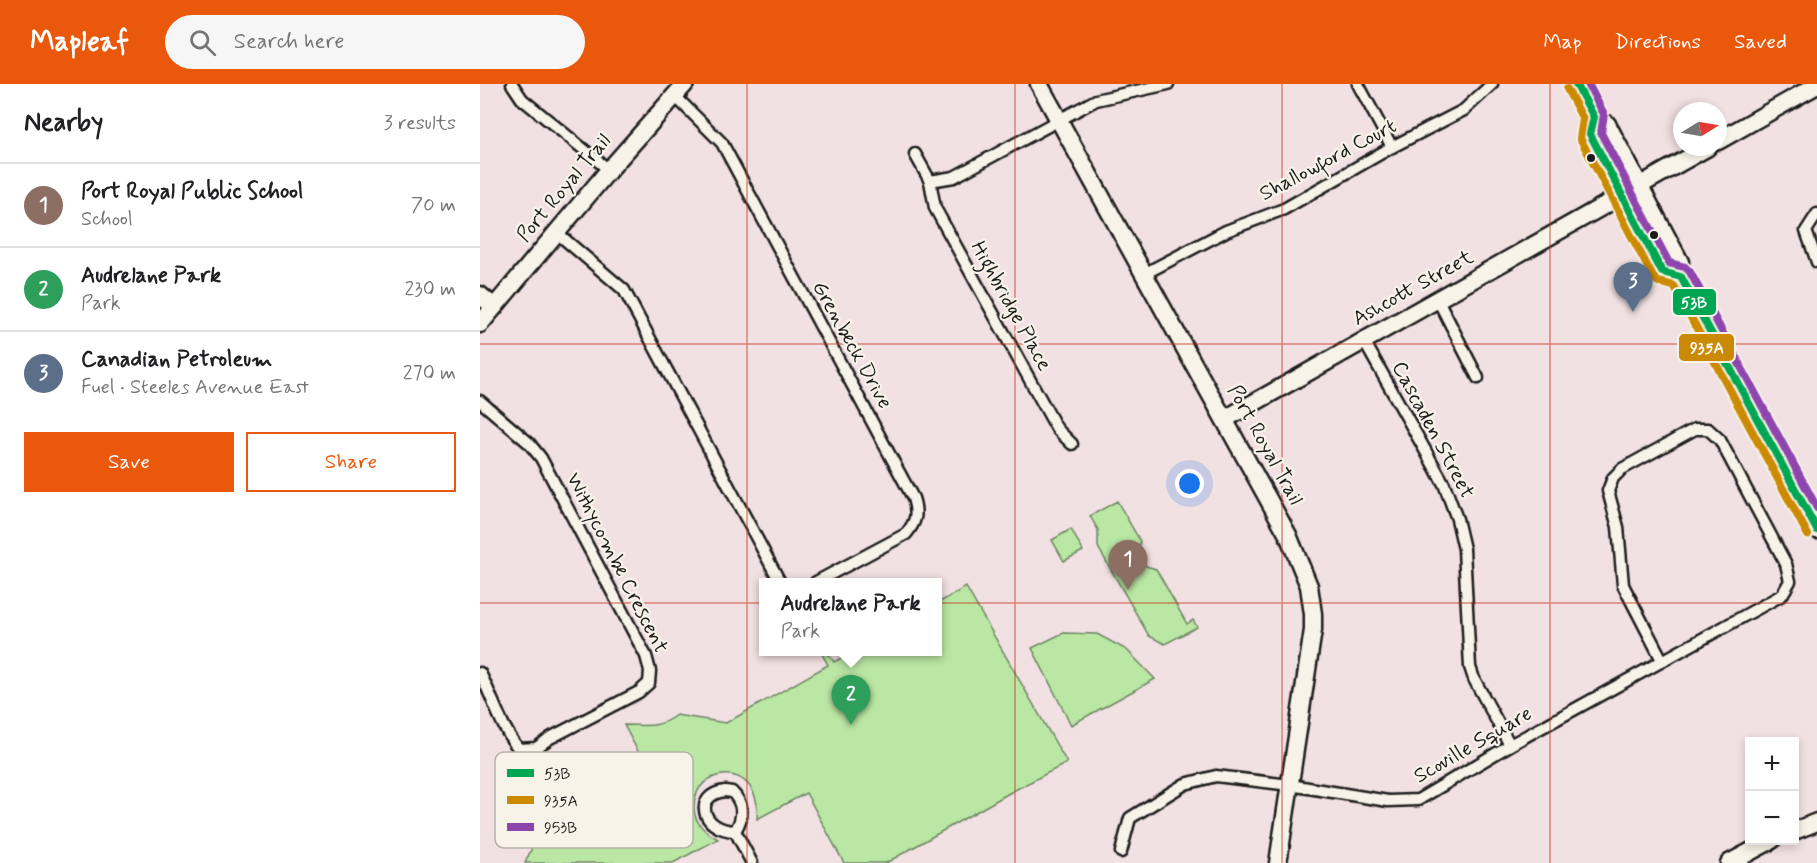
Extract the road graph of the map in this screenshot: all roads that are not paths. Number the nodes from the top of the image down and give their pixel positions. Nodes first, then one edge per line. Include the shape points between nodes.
1 (512, 84) edge
2 (1039, 84) edge
3 (1168, 84) edge
4 (1358, 84) edge
5 (1492, 84) edge
6 (1576, 84) edge
7 (1817, 85) edge
8 (679, 90) edge
9 (1594, 117) junction
10 (1059, 120) junction
11 (1727, 136) edge
12 (1392, 147) junction
13 (915, 154) dead end
14 (1692, 156) edge
15 (609, 170) junction
16 (930, 181) junction
17 (1640, 186) junction
18 (1622, 195) junction
19 (1817, 214) edge
20 (556, 232) junction
21 (1817, 262) edge
22 (1144, 274) junction
23 (1681, 278) junction
24 (480, 295) edge
25 (1438, 300) junction
26 (494, 307) junction
27 (480, 324) edge
28 (1364, 341) junction
29 (1478, 378) dead end
30 (480, 401) edge
31 (1226, 419) junction
32 (1072, 444) dead end
33 (1817, 530) edge
34 (778, 578) edge
35 (824, 578) edge
36 (1662, 660) junction
37 (480, 673) edge
38 (1510, 745) junction
39 (1290, 785) junction
40 (1817, 822) edge
41 (1799, 829) edge
42 (735, 831) dead end
43 (1763, 845) edge
44 (1121, 852) dead end
45 (752, 863) edge
46 (1278, 863) edge
47 (1729, 863) edge

1 - 15 street via 522,99
2 - 10 street, Port Royal Trail
3 - 10 street via 1096,100
4 - 12 street
5 - 12 street, Shallowford Court via 1464,110
6 - 9 street
7 - 11 street
8 - 15 street, Port Royal Trail
8 - 35 street, Grenbeck Drive via 722,143 916,508 916,522 906,534
9 - 17 street via 1607,124
9 - 18 street via 1590,134
10 - 16 street via 954,177
10 - 22 street, Port Royal Trail
12 - 22 street, Shallowford Court via 1284,209 1226,231
13 - 16 street, Highbridge Place
14 - 17 street, Ashcott Street
15 - 20 street, Port Royal Trail
16 - 32 street, Highbridge Place via 935,208 1057,429
17 - 18 street, Ashcott Street
17 - 23 street via 1680,262
18 - 23 street via 1662,272
18 - 25 street, Ashcott Street
19 - 21 street via 1806,231
20 - 26 street, Port Royal Trail
20 - 34 street via 624,290
22 - 31 street, Port Royal Trail
23 - 33 street
24 - 26 street
25 - 28 street, Ashcott Street
25 - 29 street
26 - 27 street, Port Royal Trail
28 - 31 street, Ashcott Street
28 - 38 street, Cascaden Street via 1450,499 1464,549 1470,667
30 - 37 street, Withycombe Crescent via 541,458 646,656 650,671 649,683 639,692 536,748 519,749 508,736
31 - 39 street, Port Royal Trail via 1288,535 1311,598 1312,642
36 - 36 street, Scoville Square via 1782,595 1790,581 1786,564 1720,440 1708,429 1695,429 1622,469 1608,491 1618,527 1623,585
36 - 38 street, Scoville Square
38 - 39 street, Scoville Square via 1418,800 1388,801
39 - 44 street, Scoville Square via 1216,776 1185,783 1130,818
39 - 46 street, Port Royal Trail
40 - 41 street
42 - 45 street
43 - 47 street

